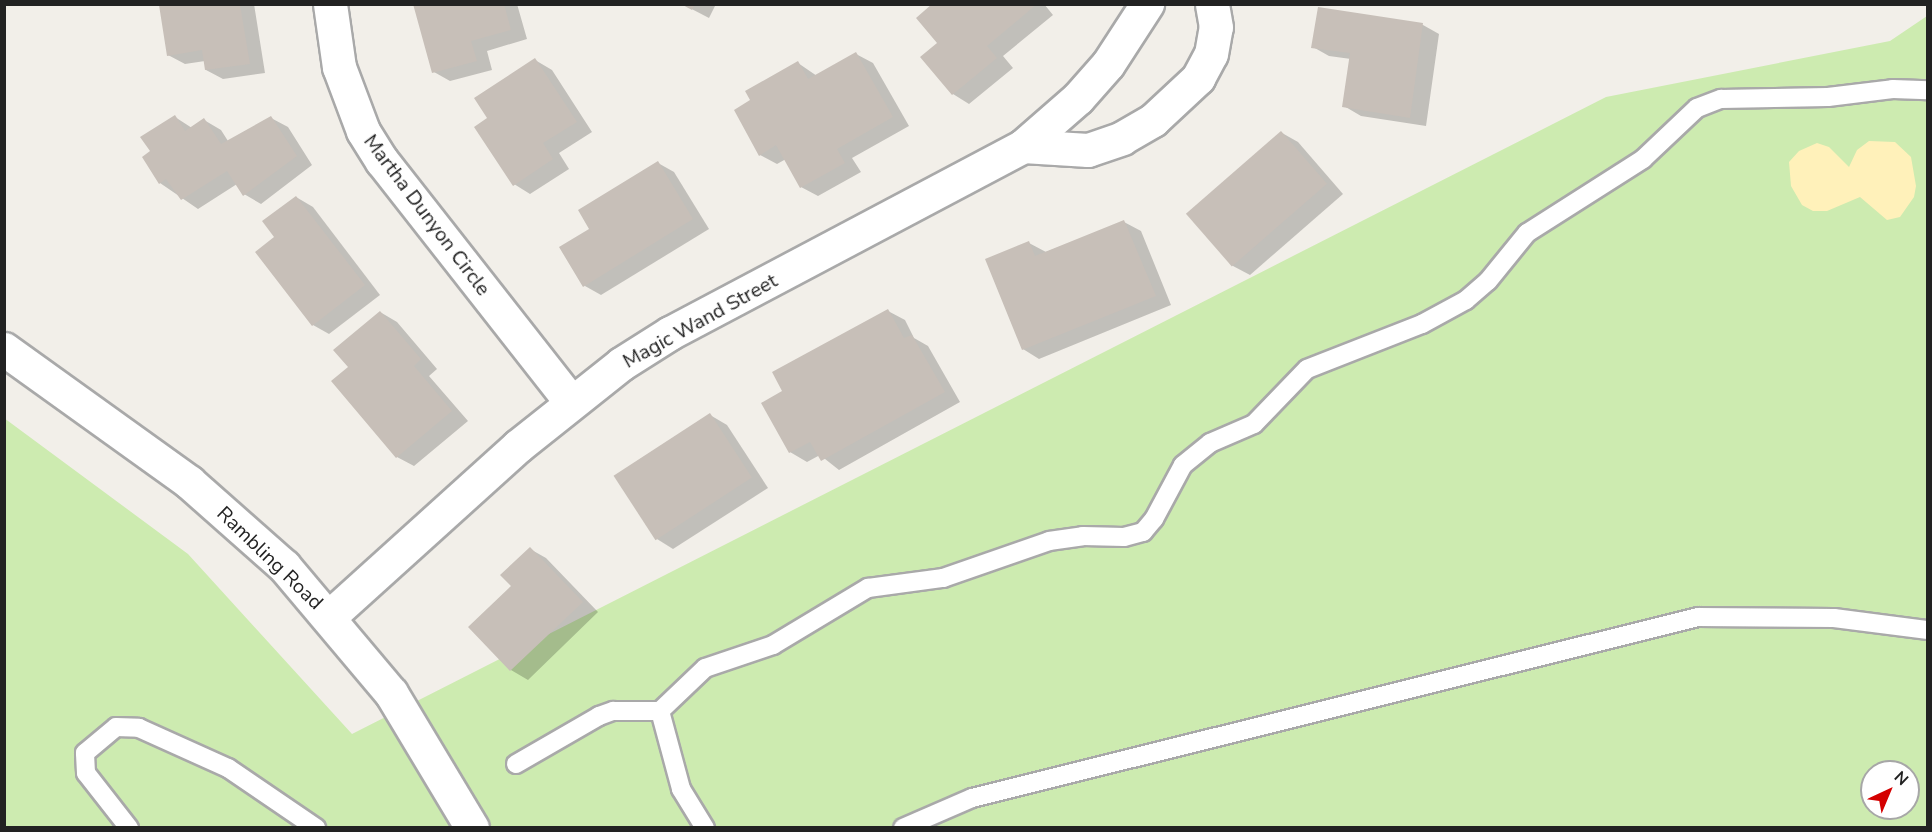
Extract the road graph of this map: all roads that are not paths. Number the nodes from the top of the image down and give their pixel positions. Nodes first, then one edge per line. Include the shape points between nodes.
1 (330, 4) edge
2 (1147, 4) edge
3 (1212, 4) edge
4 (1928, 90) edge
5 (1023, 146) junction
6 (4, 349) edge
7 (571, 402) junction
8 (330, 616) junction
9 (1928, 630) edge
10 (660, 711) junction
11 (516, 764) dead end
12 (129, 828) edge
13 (316, 828) edge
14 (472, 828) edge
15 (705, 828) edge
16 (903, 828) edge

1 - 7 street, Martha Dunyon Circle via 339,66 363,131 382,161
2 - 5 street, Magic Wand Street via 1093,81
3 - 5 street via 1216,27 1211,54 1198,78 1153,120 1122,138 1088,150
4 - 10 lane via 1721,99 1697,108 1643,159 1527,233 1488,281 1466,300 1422,324 1307,369 1254,424 1210,442 1183,465 1143,532 1124,537 1083,536 1049,541 943,578 868,588 773,645 705,668
5 - 7 street, Magic Wand Street via 670,333
6 - 8 street, Rambling Road via 197,489 284,566
7 - 8 street, Magic Wand Street
8 - 14 street, Rambling Road via 397,702
9 - 16 lane via 1834,618 1698,617 972,798
10 - 11 lane via 613,711 599,716
10 - 15 lane via 681,789
12 - 13 lane via 86,773 85,753 116,727 139,728 228,768

